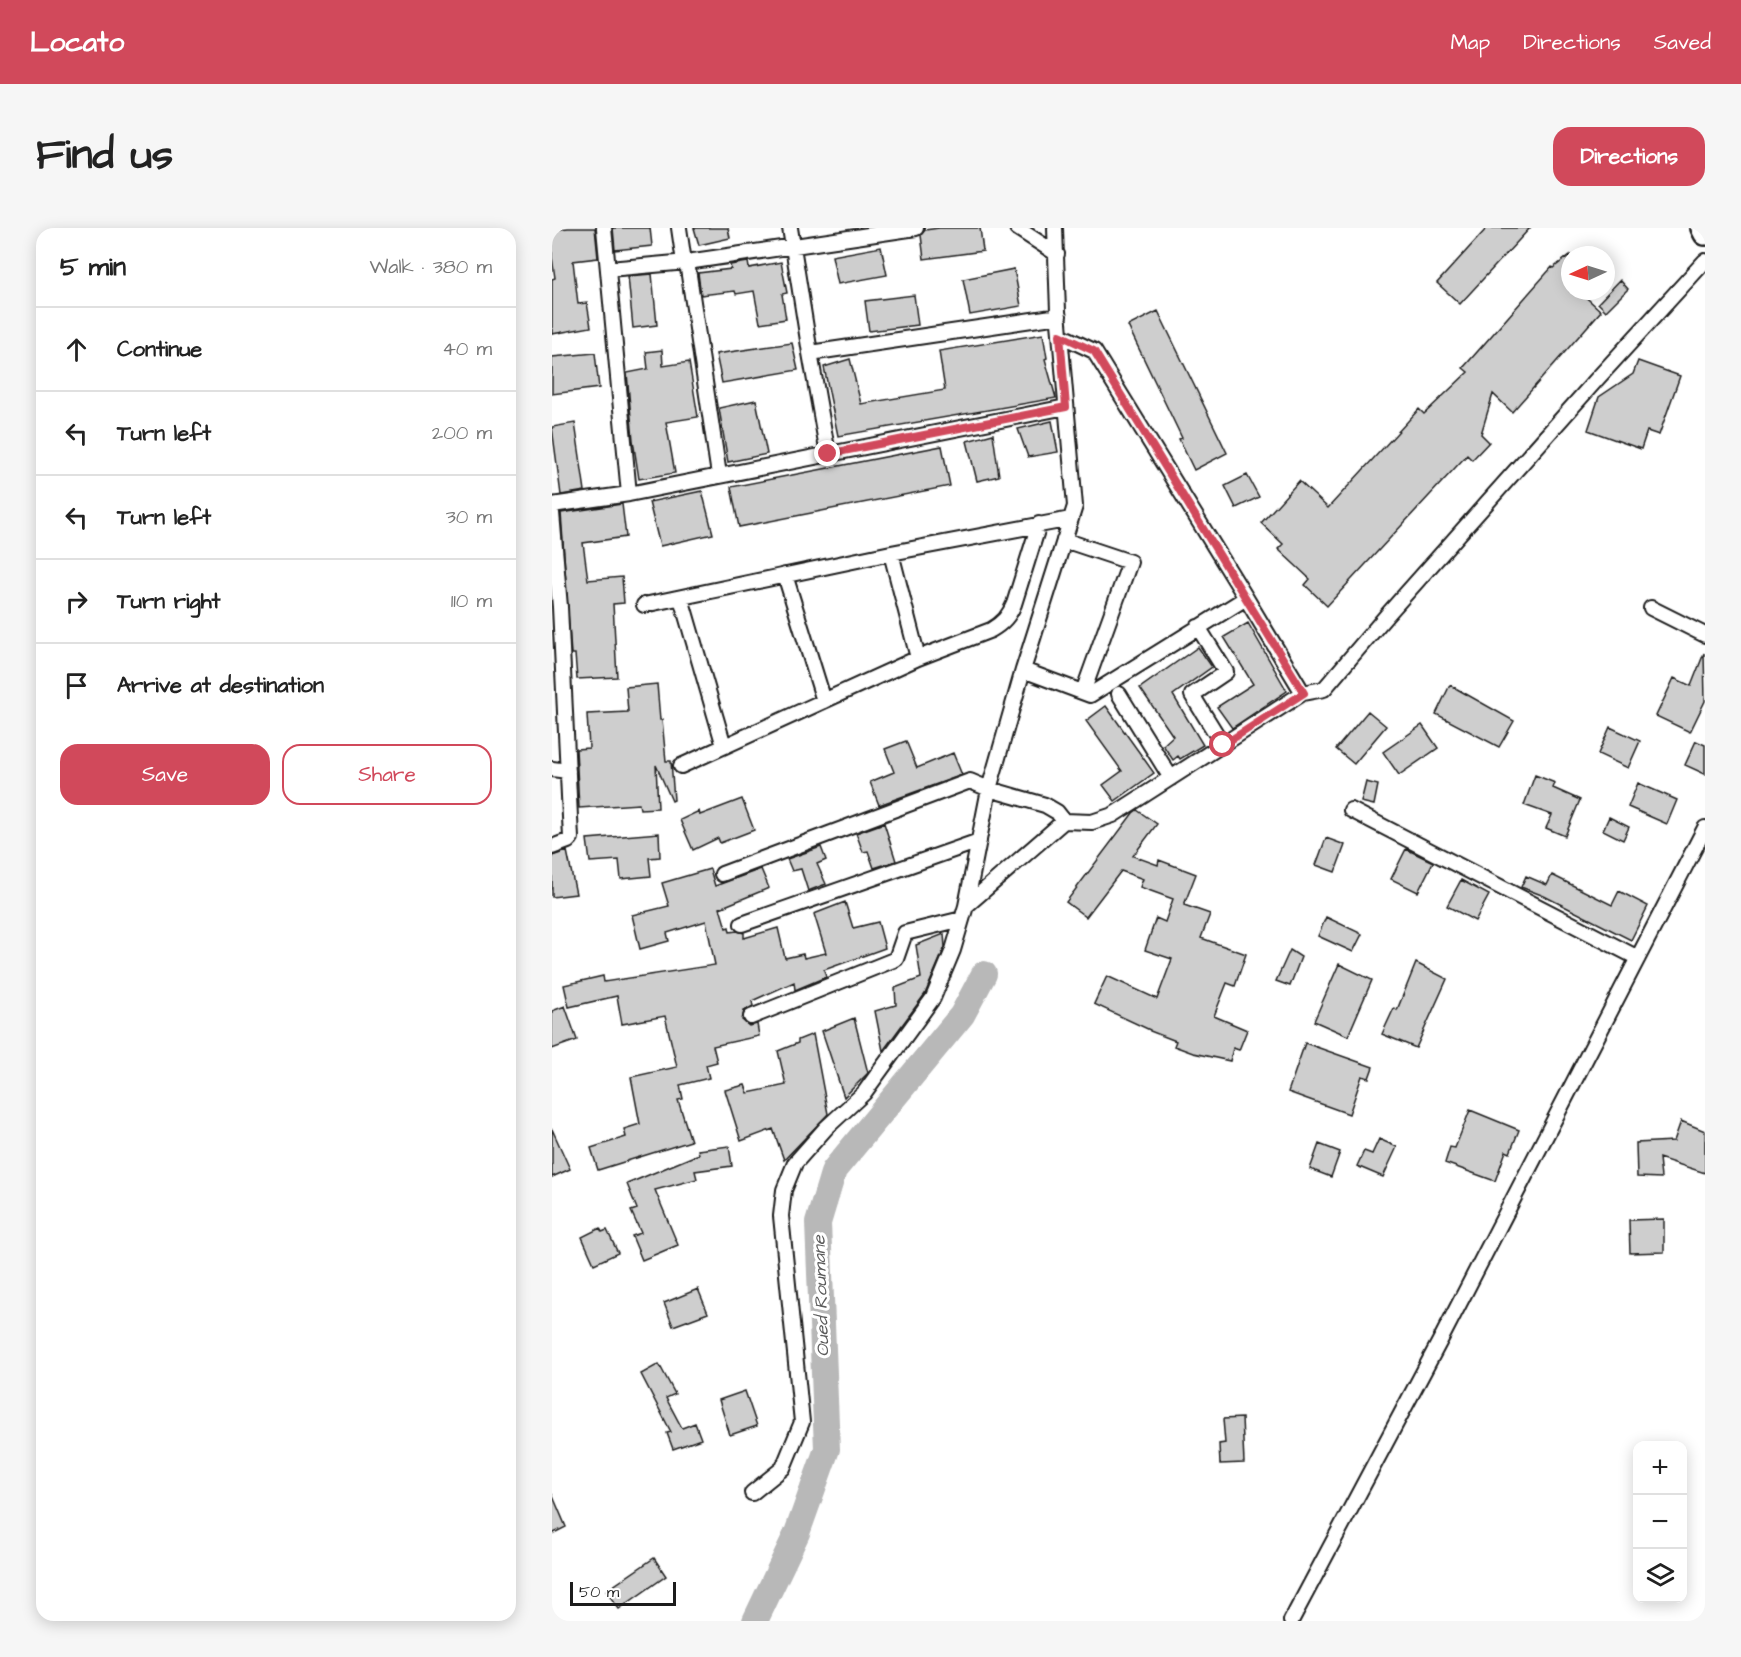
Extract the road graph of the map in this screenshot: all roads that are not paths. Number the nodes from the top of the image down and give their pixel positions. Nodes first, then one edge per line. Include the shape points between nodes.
1 (604, 228) edge
2 (679, 228) edge
3 (790, 228) edge
4 (916, 228) edge
5 (1017, 228) edge
6 (1055, 228) edge
7 (1702, 228) edge
8 (1705, 234) edge
9 (792, 246) junction
10 (1057, 254) junction
11 (1705, 261) edge
12 (685, 262) junction
13 (609, 269) junction
14 (1059, 316) junction
15 (1060, 335) junction
16 (810, 353) junction
17 (1066, 407) junction
18 (828, 454) junction
19 (719, 475) junction
20 (628, 494) junction
21 (552, 505) edge
22 (552, 513) edge
23 (1071, 519) junction
24 (1039, 524) junction
25 (1064, 540) junction
26 (891, 553) junction
27 (784, 575) junction
28 (681, 597) junction
29 (1246, 598) junction
30 (644, 605) dead end
31 (556, 608) edge
32 (1651, 608) dead end
33 (1198, 627) junction
34 (1705, 635) edge
35 (918, 658) junction
36 (1023, 670) junction
37 (1083, 692) junction
38 (1304, 693) junction
39 (1119, 694) dead end
40 (824, 701) junction
41 (1223, 745) junction
42 (724, 746) junction
43 (681, 766) dead end
44 (552, 769) edge
45 (568, 771) junction
46 (1171, 778) junction
47 (989, 789) junction
48 (1351, 810) dead end
49 (1064, 821) junction
50 (1705, 828) edge
51 (978, 841) junction
52 (552, 847) edge
53 (722, 874) dead end
54 (964, 913) junction
55 (742, 924) dead end
56 (1638, 958) junction
57 (751, 1017) dead end
58 (752, 1493) dead end
59 (1290, 1621) edge

1 - 13 street
2 - 12 street
3 - 9 street
4 - 9 street
5 - 10 street
6 - 10 street
7 - 8 main road
9 - 12 street
9 - 16 street
10 - 14 street
11 - 38 street via 1324,689
12 - 13 street
12 - 19 street
13 - 20 street
14 - 15 street
14 - 16 street
15 - 17 street
15 - 29 street via 1094,351
16 - 18 street
17 - 18 street
17 - 23 street via 1075,506
18 - 19 street
19 - 20 street
20 - 21 street
22 - 31 street
23 - 24 street
23 - 25 street
24 - 26 street
24 - 35 street via 1009,616 991,630
25 - 36 street
25 - 37 street via 1130,562
26 - 27 street
26 - 35 street
27 - 28 street
27 - 40 street
28 - 30 street
28 - 42 street
29 - 33 street
29 - 38 street
31 - 45 street
32 - 34 street
33 - 37 street via 1090,695
33 - 41 street via 1226,672 1192,694
35 - 40 street
36 - 37 street
36 - 47 street
38 - 41 street
39 - 46 street
40 - 42 street
41 - 46 street
42 - 43 street
44 - 45 street
45 - 52 street via 571,838
46 - 49 street via 1113,815 1092,822
47 - 49 street via 1045,805
47 - 51 street
47 - 53 street via 970,781
48 - 56 street
49 - 54 street
50 - 56 street
51 - 54 street
51 - 55 street
54 - 57 street via 905,933 896,959
54 - 58 street via 933,998 864,1093 795,1163 784,1190 783,1253 802,1422 783,1468
56 - 59 street

